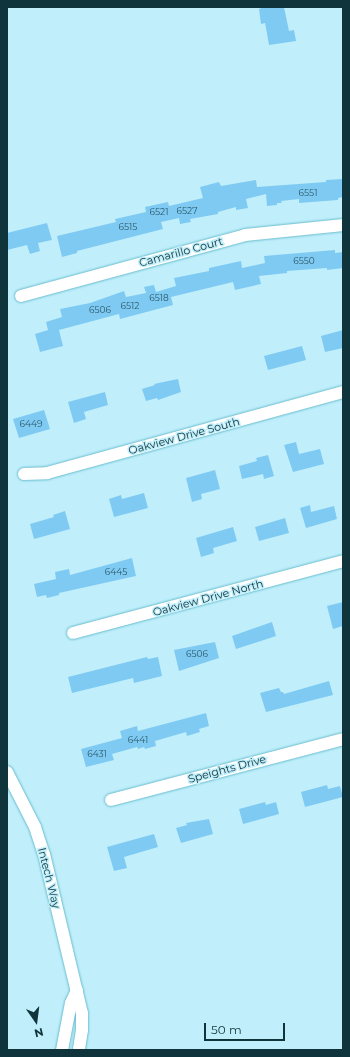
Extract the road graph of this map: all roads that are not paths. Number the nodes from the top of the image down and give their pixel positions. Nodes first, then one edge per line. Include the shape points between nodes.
1 (343, 224) edge
2 (21, 296) dead end
3 (343, 392) edge
4 (24, 474) dead end
5 (343, 561) edge
6 (73, 633) dead end
7 (343, 739) edge
8 (7, 772) edge
9 (111, 800) dead end
10 (77, 990) junction
11 (62, 1050) edge
12 (79, 1050) edge

1 - 2 street, Camarillo Court via 245,235
3 - 4 street, Oakview Drive South via 46,473
5 - 6 street, Oakview Drive North
7 - 9 street, Speights Drive
8 - 10 street, Intech Way via 35,827 44,854
10 - 11 street via 71,1003
10 - 12 street, Intech Way via 82,1013

